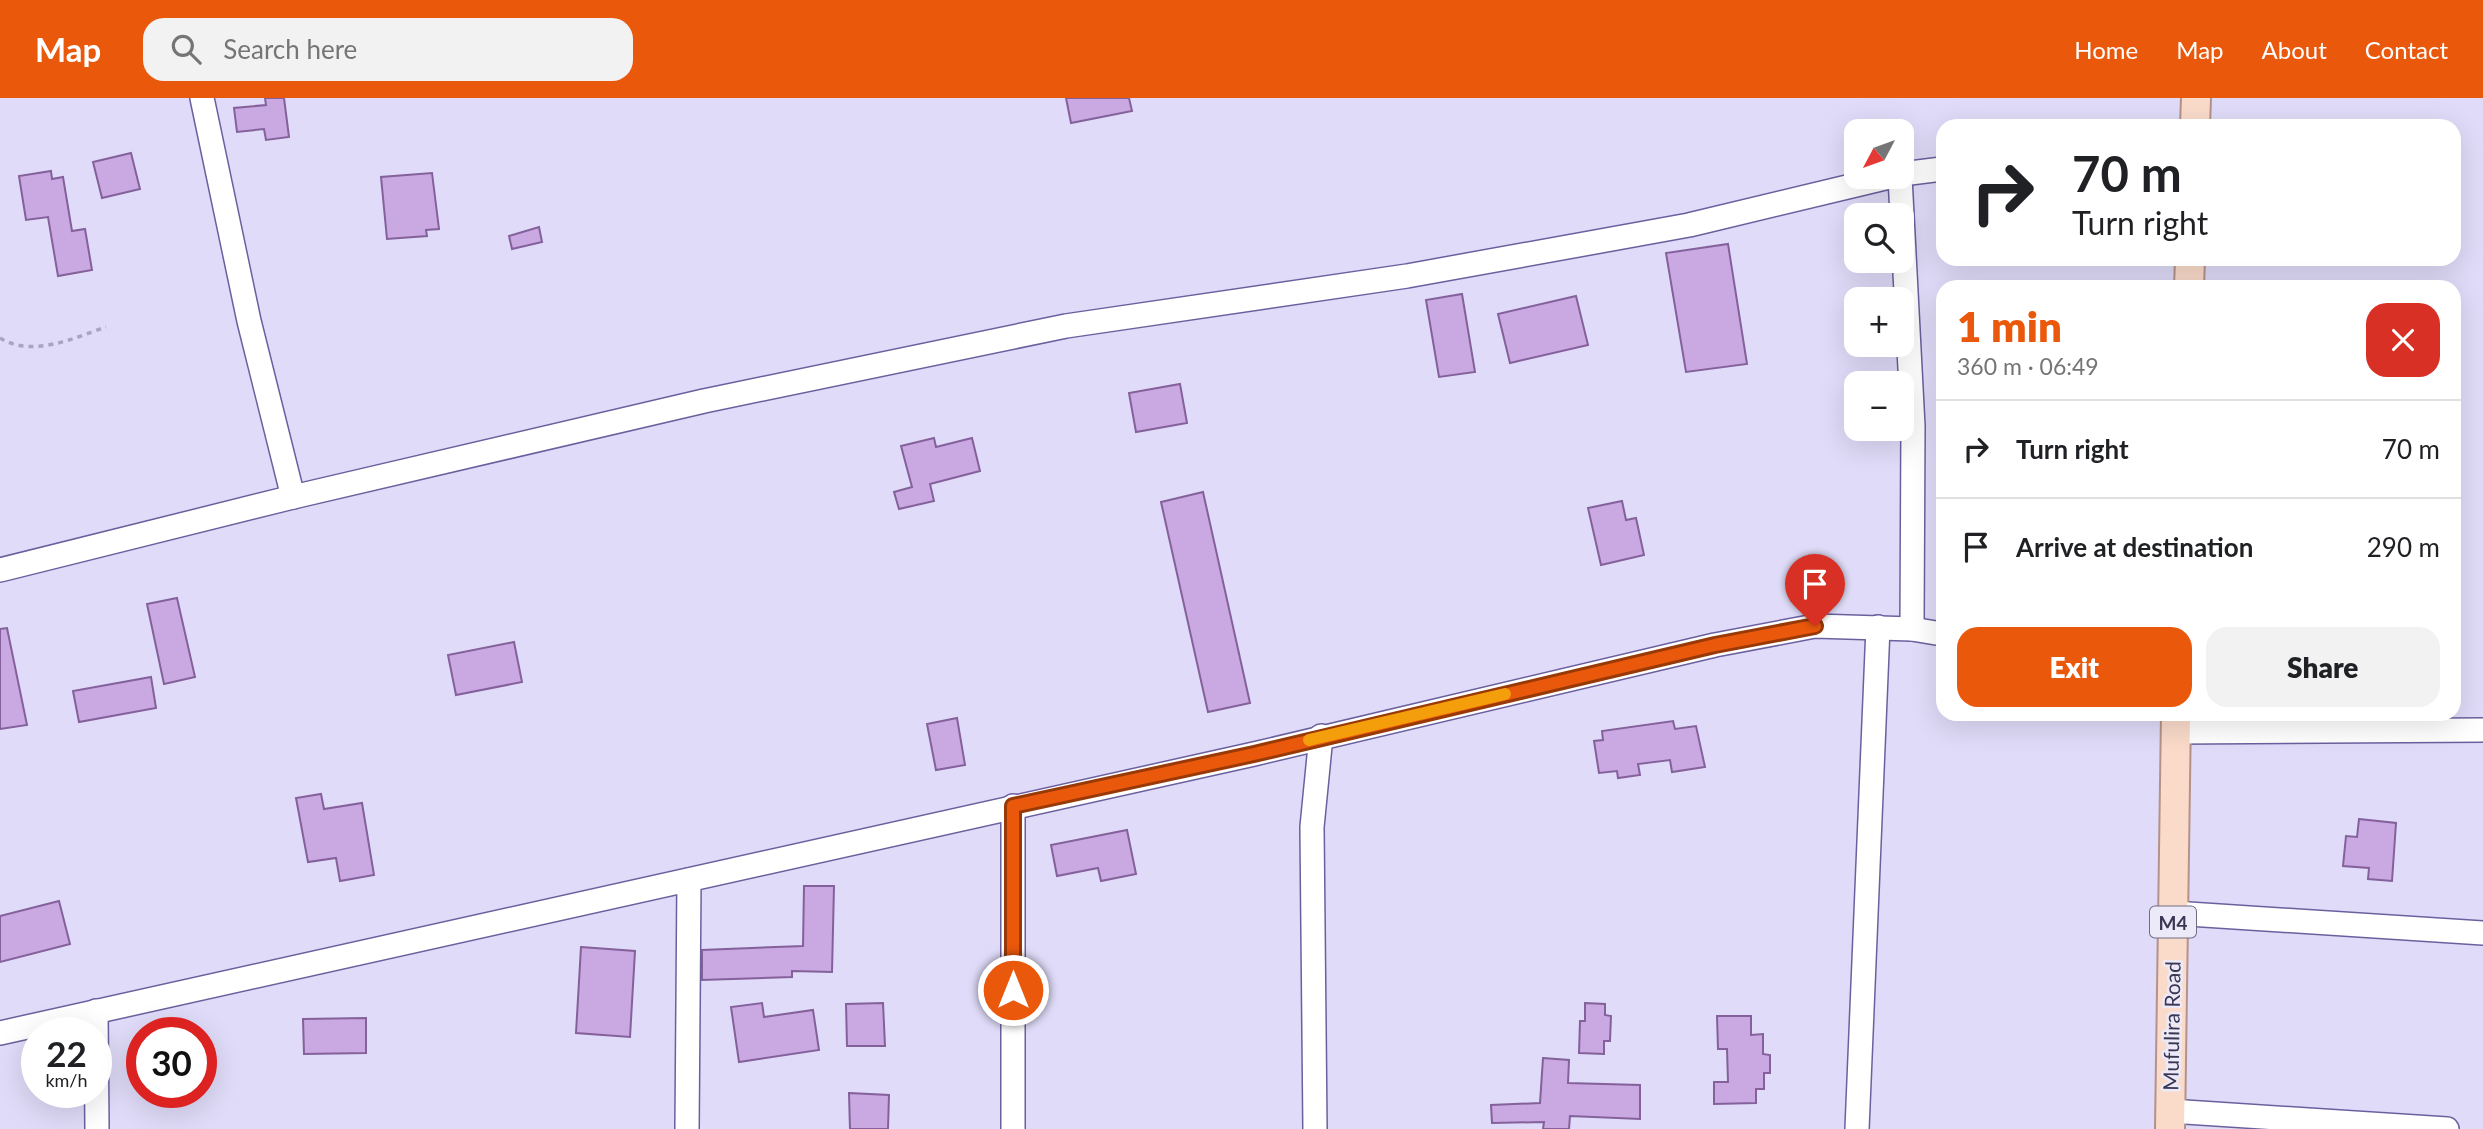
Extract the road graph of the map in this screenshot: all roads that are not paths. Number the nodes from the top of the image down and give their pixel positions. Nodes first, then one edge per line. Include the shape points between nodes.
1 (202, 98) edge
2 (2196, 98) edge
3 (2195, 119) edge
4 (1936, 170) edge
5 (1914, 173) edge
6 (1844, 188) edge
7 (1902, 189) edge
8 (293, 497) junction
9 (0, 570) edge
10 (1878, 627) junction
11 (1912, 629) junction
12 (1936, 633) edge
13 (2176, 723) edge
14 (2483, 730) edge
15 (1321, 736) junction
16 (1013, 806) junction
17 (689, 880) junction
18 (2173, 913) junction
19 (2483, 933) edge
20 (96, 1012) junction
21 (0, 1033) edge
22 (2170, 1120) edge
23 (97, 1129) edge
24 (687, 1129) edge
25 (1013, 1129) edge
26 (1315, 1129) edge
27 (1857, 1129) edge
28 (2447, 1129) edge

1 - 8 street
2 - 3 main road
4 - 5 street
6 - 8 street via 1676,227 1407,276 1066,326 616,420
7 - 11 street via 1913,426
8 - 9 street
10 - 11 street
10 - 15 street via 1815,626 1727,642
10 - 27 street
11 - 12 street
13 - 14 street
13 - 18 main road, Mufulira Road / M4
15 - 16 street
15 - 26 street via 1312,827
16 - 17 street
16 - 25 street
17 - 20 street
17 - 24 street
18 - 19 street
18 - 22 main road, Mufulira Road / M4
20 - 21 street
20 - 23 street
22 - 28 street

